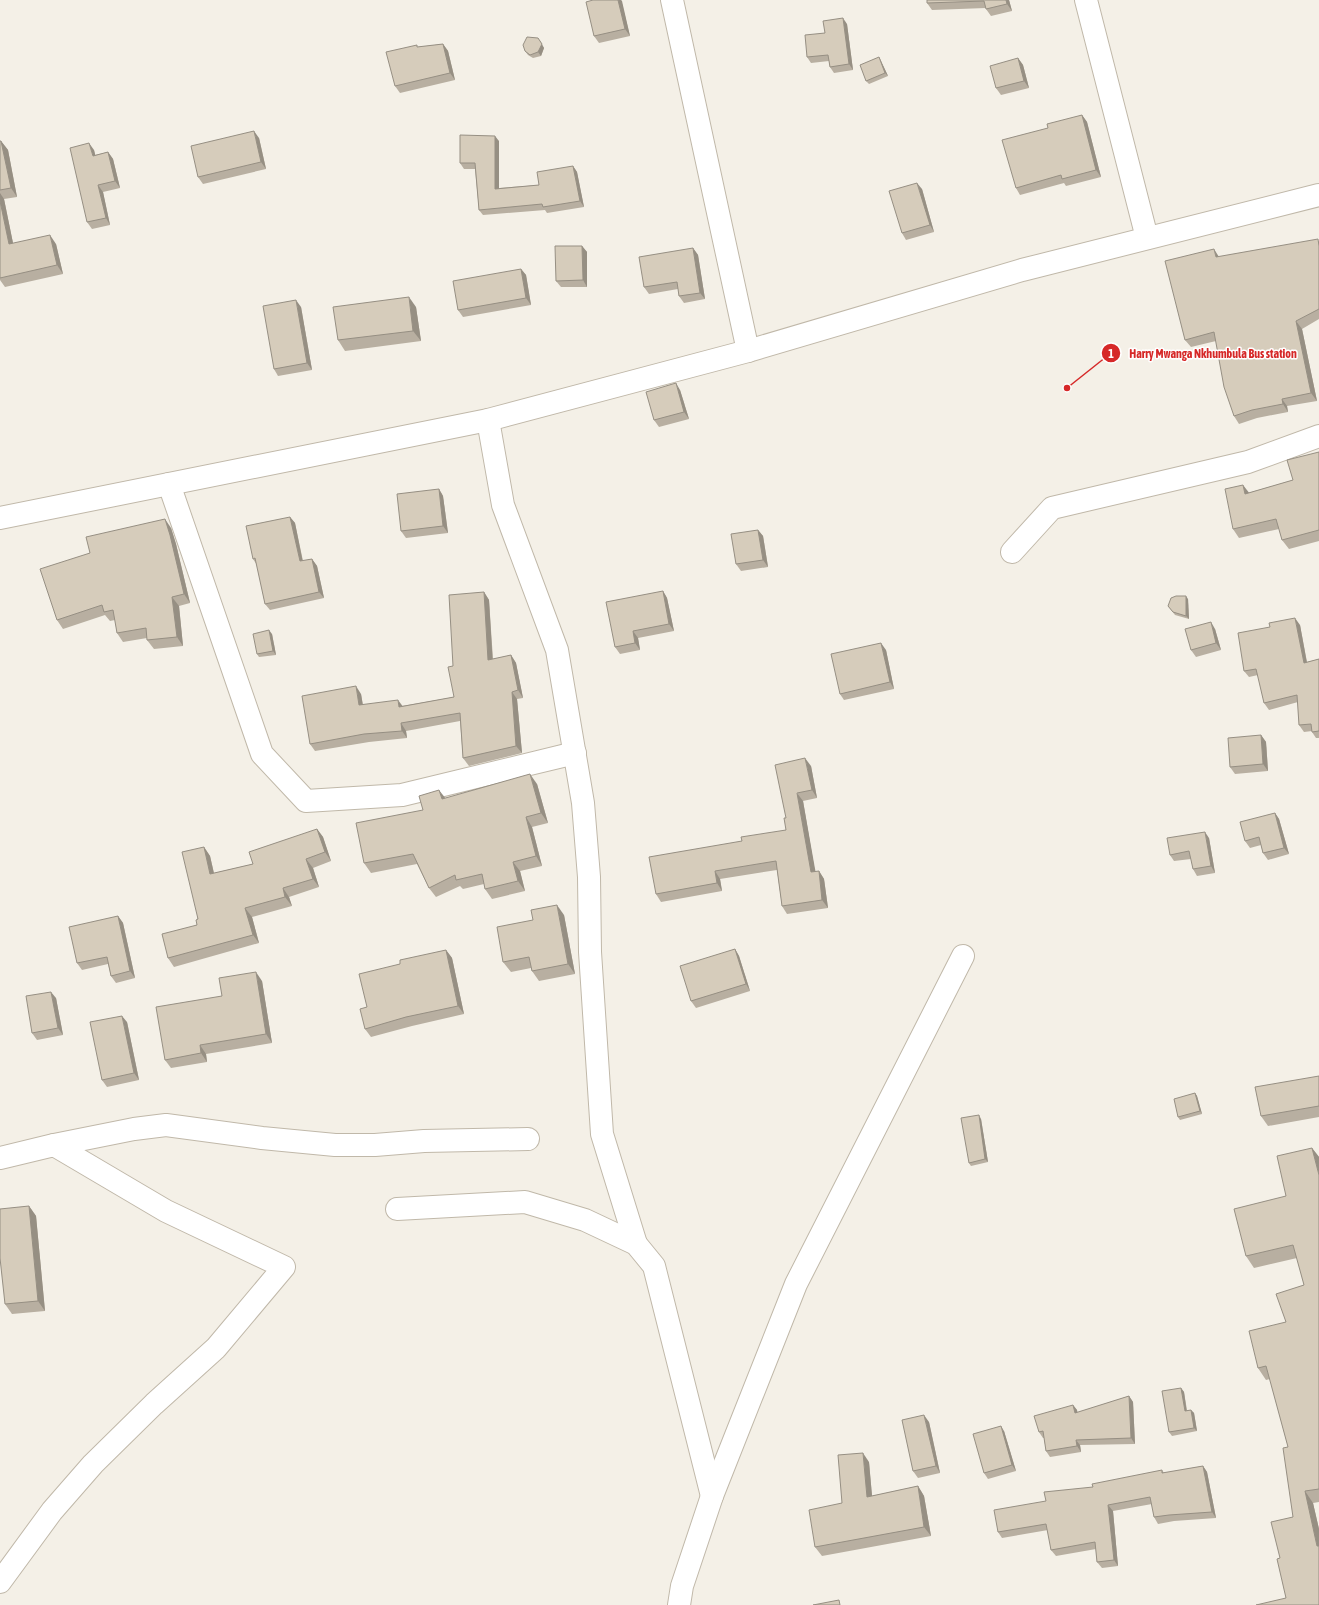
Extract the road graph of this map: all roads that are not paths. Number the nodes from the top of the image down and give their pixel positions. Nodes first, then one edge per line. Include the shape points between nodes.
1 (672, 0) edge
2 (1086, 0) edge
3 (1319, 195) edge
4 (1147, 238) junction
5 (748, 351) junction
6 (488, 420) junction
7 (1319, 436) edge
8 (169, 484) junction
9 (0, 518) edge
10 (1012, 552) dead end
11 (575, 753) junction
12 (963, 956) dead end
13 (528, 1139) dead end
14 (54, 1145) junction
15 (0, 1158) edge
16 (397, 1210) dead end
17 (636, 1244) junction
18 (712, 1496) junction
19 (0, 1582) edge
20 (679, 1605) edge

1 - 5 street
2 - 4 street
3 - 4 street
4 - 5 street via 1022,270
5 - 6 street
6 - 8 street
6 - 11 street via 503,505 557,650
7 - 10 street via 1248,462 1052,508
8 - 9 street
8 - 11 street via 262,754 306,801 402,795
11 - 17 street via 583,803 589,877 590,952 602,1134
12 - 18 street via 796,1284
13 - 14 street via 335,1145 166,1126 134,1129
14 - 15 street
14 - 19 street via 166,1211 284,1267 216,1348 93,1464 52,1511
16 - 17 street via 525,1202 585,1220
17 - 18 street via 654,1266
18 - 20 street via 682,1586

